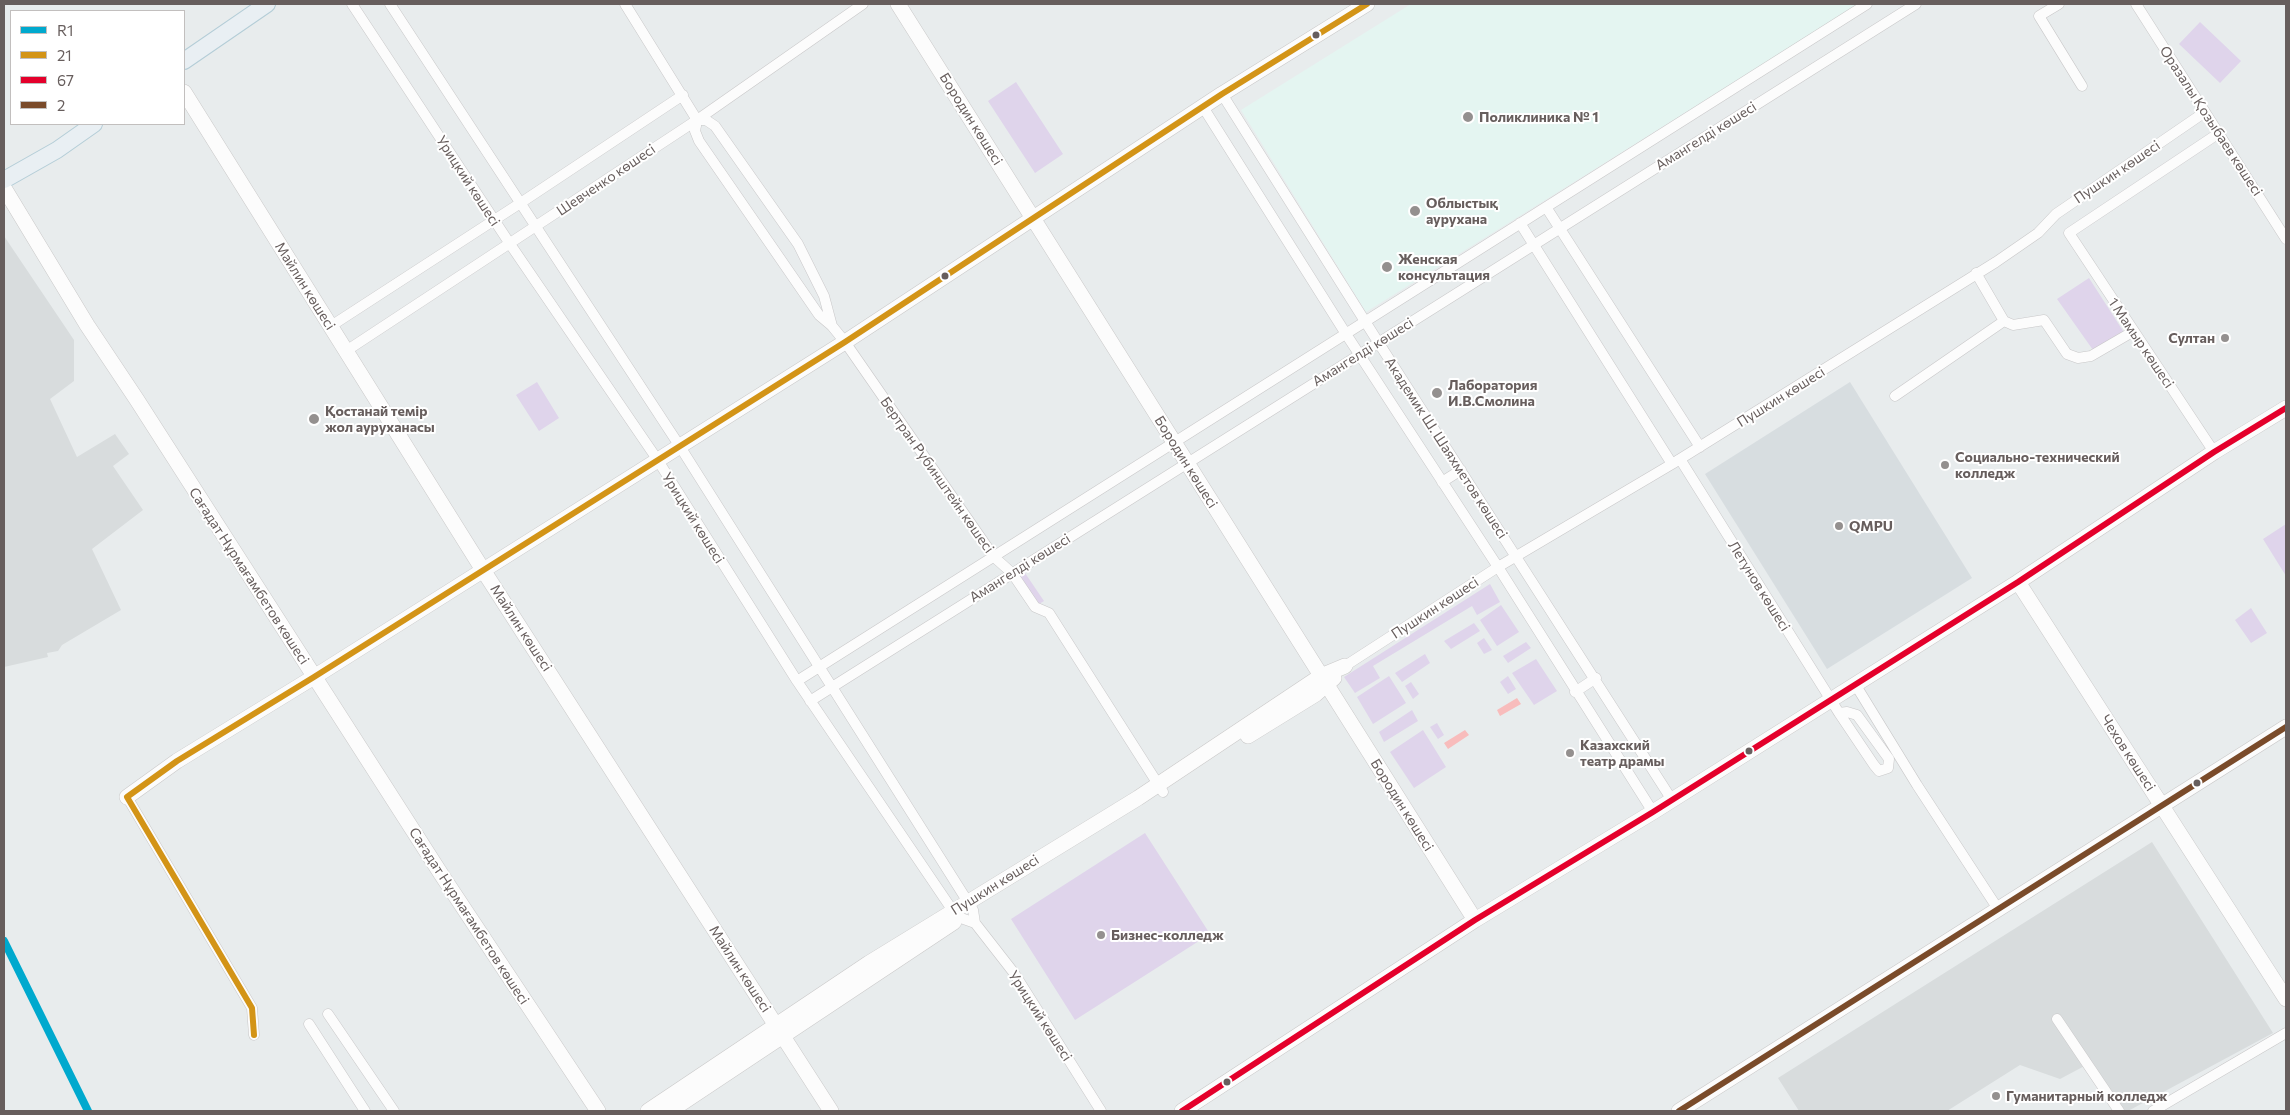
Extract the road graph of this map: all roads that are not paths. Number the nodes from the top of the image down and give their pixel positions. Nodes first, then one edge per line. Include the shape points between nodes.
1 (267, 4) edge
2 (352, 4) edge
3 (390, 4) edge
4 (625, 4) edge
5 (863, 4) edge
6 (898, 4) edge
7 (1367, 4) edge
8 (1867, 4) edge
9 (1916, 4) edge
10 (2059, 4) edge
11 (2136, 4) edge
12 (185, 60) edge
13 (2082, 86) dead end
14 (185, 94) edge
15 (1222, 94) junction
16 (683, 95) junction
17 (1203, 107) junction
18 (2205, 112) junction
19 (697, 120) junction
20 (93, 125) edge
21 (2219, 133) junction
22 (4, 180) edge
23 (4, 188) edge
24 (522, 202) junction
25 (1546, 207) junction
26 (1034, 219) junction
27 (494, 220) junction
28 (1520, 223) junction
29 (538, 226) junction
30 (1560, 228) junction
31 (2068, 233) joint
32 (2286, 239) edge
33 (510, 244) junction
34 (1534, 244) junction
35 (1976, 273) junction
36 (2004, 321) junction
37 (1365, 322) junction
38 (331, 326) junction
39 (832, 326) junction
40 (2134, 330) junction
41 (1346, 334) junction
42 (844, 342) junction
43 (1378, 342) junction
44 (346, 351) junction
45 (1359, 355) junction
46 (1895, 396) dead end
47 (2286, 408) edge
48 (1174, 443) junction
49 (680, 445) junction
50 (1700, 447) junction
51 (2214, 452) junction
52 (657, 459) junction
53 (1676, 462) junction
54 (1187, 463) junction
55 (1461, 470) junction
56 (1442, 482) junction
57 (994, 557) junction
58 (1516, 557) junction
59 (1498, 567) junction
60 (483, 570) junction
61 (1012, 573) junction
62 (2018, 582) junction
63 (1345, 666) joint
64 (820, 667) junction
65 (314, 677) junction
66 (1596, 678) junction
67 (1324, 680) junction
68 (797, 681) junction
69 (1855, 684) junction
70 (832, 686) junction
71 (1575, 692) junction
72 (1831, 700) junction
73 (810, 701) junction
74 (1839, 713) junction
75 (2286, 727) edge
76 (1160, 788) junction
77 (127, 797) joint
78 (1672, 800) junction
79 (2162, 805) junction
80 (1653, 812) junction
81 (1998, 909) junction
82 (966, 912) junction
83 (1475, 920) junction
84 (2286, 999) edge
85 (328, 1014) dead end
86 (2057, 1019) dead end
87 (309, 1024) dead end
88 (779, 1031) junction
89 (2286, 1033) edge
90 (254, 1035) dead end
91 (725, 1068) junction
92 (365, 1111) edge
93 (394, 1111) edge
94 (598, 1111) edge
95 (648, 1111) edge
96 (670, 1111) edge
97 (831, 1111) edge
98 (1101, 1111) edge
99 (1182, 1111) edge
100 (1679, 1111) edge
101 (2119, 1111) edge
102 (2153, 1111) edge

1 - 12 main road
2 - 27 street, Урицкий көшесі
3 - 24 street, Урицкий көшесі
4 - 16 street
5 - 19 street, Шевченко көшесі
6 - 26 street, Бородин көшесі
7 - 15 street
8 - 25 street, Амангелді көшесі
9 - 30 street, Амангелді көшесі
10 - 13 street via 2039,16
11 - 18 street, Оразалы Қозыбаев көшесі
14 - 38 street, Майлин көшесі
15 - 17 street
15 - 37 street, Академик Ш. Шаяхметов көшесі
16 - 19 street
16 - 24 street, Шевченко көшесі
17 - 26 street
17 - 41 street, Академик Ш. Шаяхметов көшесі
18 - 21 street, Оразалы Қозыбаев көшесі
18 - 35 street, Пушкин көшесі via 2056,214 2038,233
19 - 29 street, Шевченко көшесі
19 - 39 street via 695,131 699,141 819,315
19 - 39 street via 706,120 715,126 798,244 824,296
20 - 22 main road
21 - 31 street, Пушкин көшесі
21 - 32 street, Оразалы Қозыбаев көшесі
23 - 65 street, Сағадат Нұрмағамбетов көшесі via 82,317
24 - 27 street, Шевченко көшесі
24 - 29 street, Урицкий көшесі
25 - 28 street, Амангелді көшесі
25 - 30 street
26 - 42 street
26 - 48 street, Бородин көшесі
27 - 33 street, Урицкий көшесі
27 - 38 street, Шевченко көшесі
28 - 34 street, Летунов көшесі
28 - 37 street, Амангелді көшесі
29 - 33 street, Шевченко көшесі
29 - 49 street, Урицкий көшесі
30 - 34 street, Амангелді көшесі
30 - 50 street
31 - 40 street, 1 Мамыр көшесі
33 - 44 street, Шевченко көшесі
33 - 52 street, Урицкий көшесі
34 - 43 street, Амангелді көшесі
34 - 53 street, Летунов көшесі
35 - 36 street
35 - 50 street, Пушкин көшесі
36 - 40 street via 2013,324 2044,320 2067,354 2078,358 2092,356
36 - 46 street
37 - 41 street, Амангелді көшесі
37 - 43 street, Академик Ш. Шаяхметов көшесі
38 - 44 street, Майлин көшесі
39 - 42 street, Бертран Рубинштейн көшесі
40 - 51 street, 1 Мамыр көшесі
41 - 45 street, Академик Ш. Шаяхметов көшесі
41 - 48 street, Амангелді көшесі
42 - 49 street
42 - 57 street, Бертран Рубинштейн көшесі
43 - 45 street, Амангелді көшесі
43 - 55 street, Академик Ш. Шаяхметов көшесі
44 - 60 street, Майлин көшесі
45 - 54 street, Амангелді көшесі
45 - 56 street, Академик Ш. Шаяхметов көшесі
47 - 51 street
48 - 54 street, Бородин көшесі
48 - 57 street, Амангелді көшесі
49 - 52 street
49 - 64 street, Урицкий көшесі
50 - 53 street, Пушкин көшесі
51 - 62 street
52 - 60 street
52 - 68 street, Урицкий көшесі
53 - 58 street, Пушкин көшесі
53 - 72 street, Летунов көшесі
54 - 61 street, Амангелді көшесі
54 - 67 street, Бородин көшесі
55 - 56 street
55 - 58 street, Академик Ш. Шаяхметов көшесі
56 - 59 street, Академик Ш. Шаяхметов көшесі
57 - 61 street, Бертран Рубинштейн көшесі
57 - 64 street, Амангелді көшесі
58 - 59 street, Пушкин көшесі
58 - 66 street, Академик Ш. Шаяхметов көшесі
59 - 63 street, Пушкин көшесі
59 - 71 street, Академик Ш. Шаяхметов көшесі
60 - 65 street
60 - 88 street, Майлин көшесі
61 - 70 street, Амангелді көшесі
61 - 76 street, Бертран Рубинштейн көшесі via 1035,608 1049,613
62 - 69 street
62 - 79 street, Чехов көшесі
63 - 67 street, Пушкин көшесі
64 - 68 street, Амангелді көшесі
64 - 70 street, Урицкий көшесі
65 - 77 street via 177,761
65 - 94 street, Сағадат Нұрмағамбетов көшесі
66 - 71 street
66 - 78 street, Академик Ш. Шаяхметов көшесі
67 - 76 street, Пушкин көшесі
67 - 83 street, Бородин көшесі
68 - 73 street, Урицкий көшесі
69 - 72 street
69 - 81 street
70 - 73 street, Амангелді көшесі
70 - 82 street, Урицкий көшесі
71 - 80 street, Академик Ш. Шаяхметов көшесі
72 - 74 street, Летунов көшесі
72 - 78 street
73 - 82 street, Урицкий көшесі
74 - 74 street, Летунов көшесі via 1874,766 1879,771 1888,768 1889,759 1857,715
75 - 79 street
76 - 82 street, Пушкин көшесі
77 - 90 street via 252,1008
78 - 80 street
79 - 81 street
79 - 84 street, Чехов көшесі
80 - 83 street
81 - 100 street
82 - 88 street, Пушкин көшесі
82 - 98 street, Урицкий көшесі via 1014,973
83 - 99 street
85 - 93 street
86 - 101 street
87 - 92 street
88 - 91 street, Пушкин көшесі
88 - 97 street, Майлин көшесі
89 - 102 street
91 - 95 street, Пушкин көшесі
91 - 96 street, Пушкин көшесі

